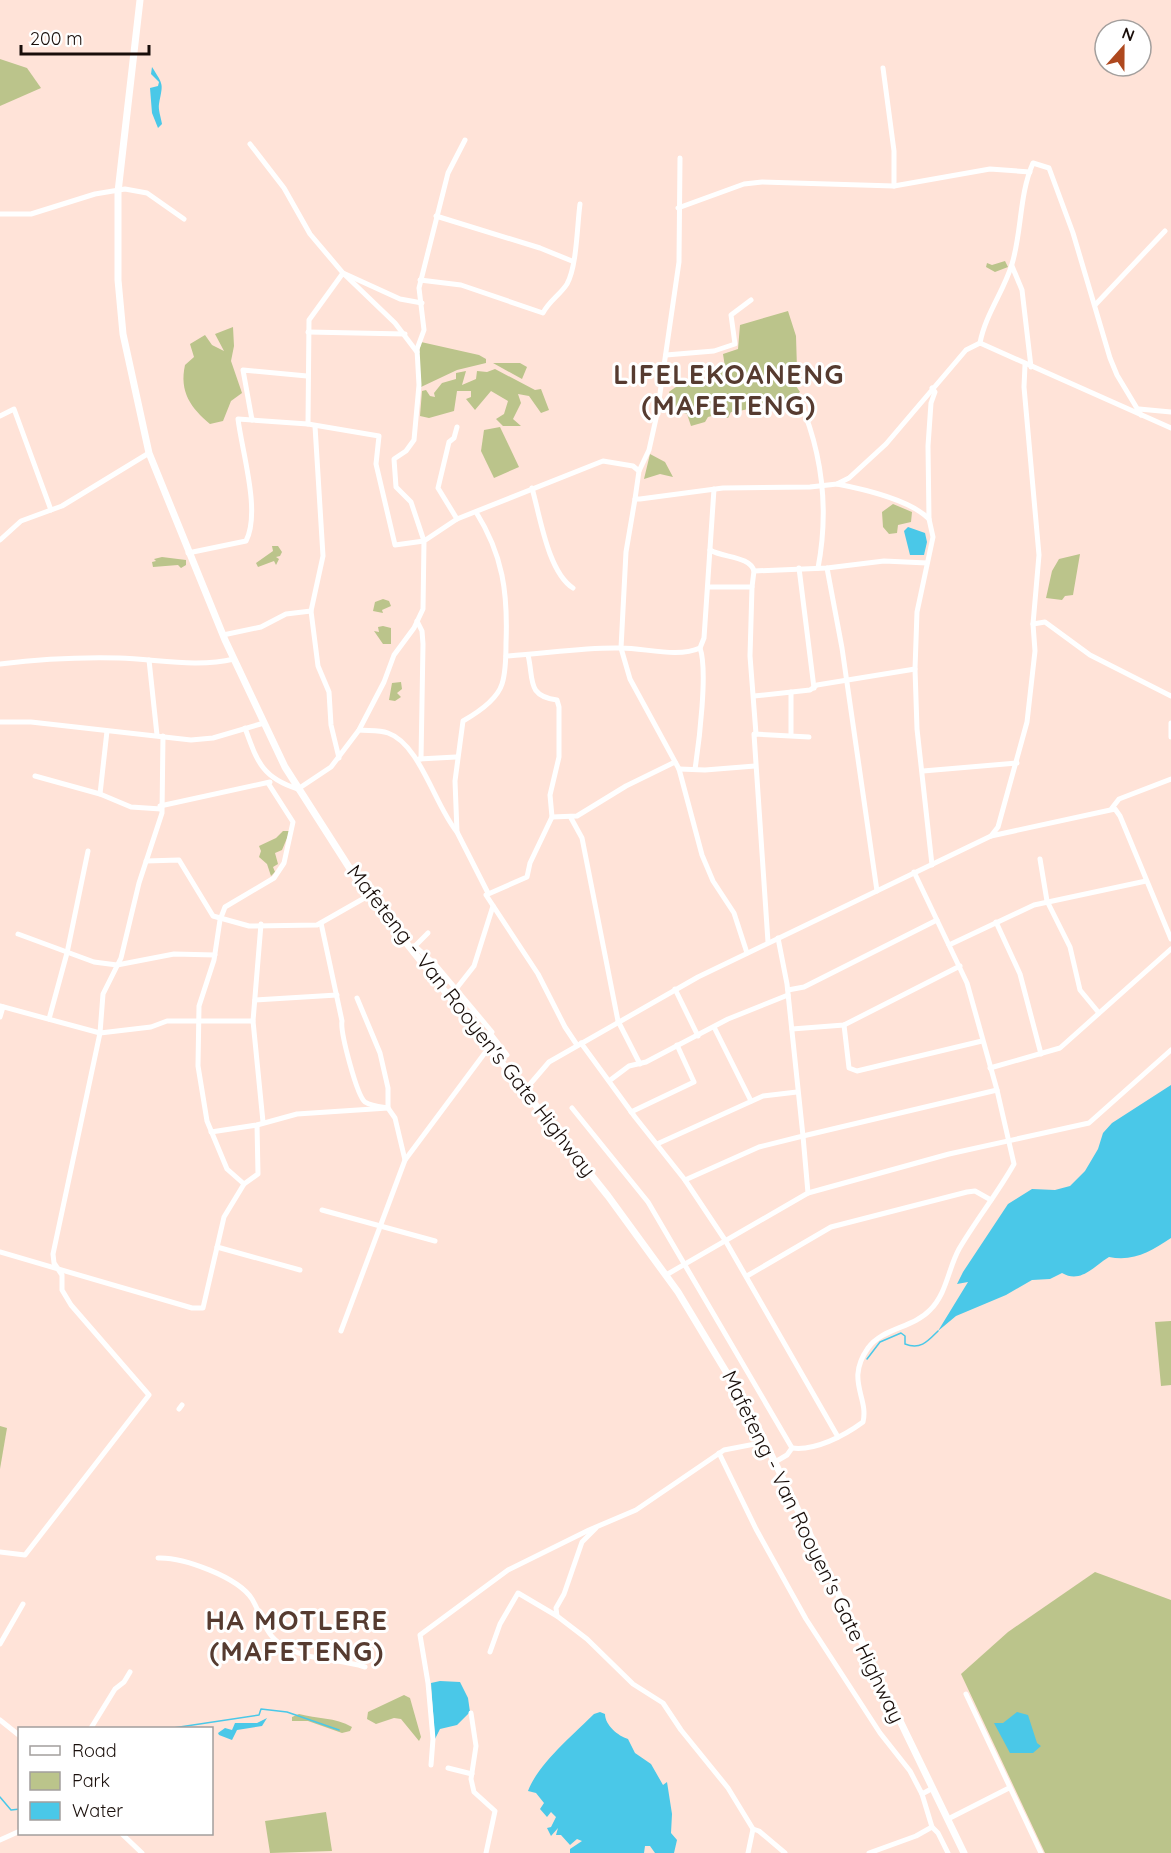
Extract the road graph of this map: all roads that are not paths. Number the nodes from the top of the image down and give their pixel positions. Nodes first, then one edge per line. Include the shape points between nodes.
1 (140, 0) edge
2 (884, 68) dead end
3 (465, 140) dead end
4 (250, 144) dead end
5 (680, 158) dead end
6 (1030, 172) junction
7 (894, 186) junction
8 (118, 192) junction
9 (580, 204) dead end
10 (678, 208) junction
11 (0, 214) edge
12 (436, 216) junction
13 (184, 219) dead end
14 (1165, 231) dead end
15 (572, 261) junction
16 (1012, 265) junction
17 (343, 273) junction
18 (420, 280) junction
19 (751, 300) dead end
20 (422, 303) junction
21 (1096, 304) junction
22 (308, 332) junction
23 (405, 334) junction
24 (980, 343) junction
25 (417, 354) junction
26 (666, 355) junction
27 (1028, 366) junction
28 (307, 376) junction
29 (932, 388) junction
30 (799, 399) dead end
31 (1140, 412) junction
32 (1171, 412) edge
33 (0, 416) edge
34 (252, 420) junction
35 (308, 424) junction
36 (315, 426) junction
37 (457, 427) dead end
38 (1171, 428) edge
39 (149, 453) junction
40 (639, 471) junction
41 (837, 484) junction
42 (823, 486) junction
43 (532, 488) junction
44 (714, 489) junction
45 (635, 498) junction
46 (51, 510) junction
47 (476, 512) junction
48 (457, 519) junction
49 (929, 519) junction
50 (0, 540) edge
51 (424, 541) junction
52 (710, 550) junction
53 (188, 554) junction
54 (927, 563) junction
55 (799, 568) junction
56 (818, 568) junction
57 (827, 568) junction
58 (754, 571) junction
59 (709, 587) junction
60 (752, 587) junction
61 (573, 588) dead end
62 (311, 611) junction
63 (417, 621) junction
64 (1033, 624) junction
65 (223, 635) junction
66 (621, 648) junction
67 (700, 648) junction
68 (528, 655) junction
69 (506, 656) junction
70 (234, 659) junction
71 (149, 660) junction
72 (0, 664) edge
73 (915, 669) junction
74 (847, 679) junction
75 (814, 688) junction
76 (792, 692) junction
77 (754, 696) junction
78 (1171, 696) edge
79 (0, 722) edge
80 (264, 723) junction
81 (1171, 723) edge
82 (245, 728) junction
83 (359, 730) junction
84 (107, 731) junction
85 (756, 734) junction
86 (791, 734) junction
87 (160, 736) junction
88 (809, 737) dead end
89 (1171, 737) edge
90 (456, 757) junction
91 (339, 758) junction
92 (419, 759) junction
93 (675, 762) junction
94 (1017, 763) junction
95 (755, 766) junction
96 (679, 768) junction
97 (695, 769) junction
98 (922, 771) junction
99 (34, 776) dead end
100 (274, 778) junction
101 (1171, 779) edge
102 (268, 783) junction
103 (298, 789) junction
104 (100, 794) junction
105 (160, 808) junction
106 (1112, 808) junction
107 (552, 817) junction
108 (571, 818) junction
109 (457, 832) junction
110 (991, 836) junction
111 (88, 851) dead end
112 (1040, 859) dead end
113 (146, 861) junction
114 (932, 865) junction
115 (914, 873) junction
116 (1146, 881) junction
117 (877, 891) junction
118 (489, 893) junction
119 (368, 896) junction
120 (1047, 901) junction
121 (493, 906) junction
122 (220, 920) junction
123 (937, 920) junction
124 (996, 922) junction
125 (321, 923) junction
126 (261, 924) junction
127 (428, 933) dead end
128 (18, 934) dead end
129 (778, 938) junction
130 (1171, 939) edge
131 (768, 942) junction
132 (949, 945) junction
133 (413, 948) junction
134 (1171, 949) edge
135 (67, 953) junction
136 (747, 953) junction
137 (215, 955) junction
138 (117, 965) junction
139 (960, 966) junction
140 (456, 989) junction
141 (675, 989) junction
142 (788, 992) junction
143 (337, 995) junction
144 (357, 998) dead end
145 (255, 1000) junction
146 (1, 1006) edge
147 (1099, 1013) junction
148 (0, 1017) edge
149 (49, 1019) junction
150 (198, 1020) junction
151 (254, 1021) junction
152 (618, 1021) junction
153 (844, 1025) junction
154 (714, 1028) junction
155 (792, 1029) junction
156 (100, 1033) junction
157 (490, 1033) junction
158 (698, 1036) junction
159 (982, 1041) junction
160 (487, 1043) junction
161 (579, 1044) junction
162 (677, 1046) junction
163 (1171, 1050) edge
164 (1041, 1054) junction
165 (507, 1055) dead end
166 (639, 1064) junction
167 (990, 1068) junction
168 (609, 1081) junction
169 (525, 1090) junction
170 (997, 1090) junction
171 (797, 1092) junction
172 (751, 1101) junction
173 (388, 1108) junction
174 (572, 1108) dead end
175 (631, 1112) junction
176 (260, 1124) junction
177 (212, 1132) junction
178 (803, 1136) junction
179 (1009, 1140) junction
180 (657, 1144) junction
181 (405, 1160) junction
182 (685, 1180) junction
183 (244, 1184) junction
184 (808, 1193) junction
185 (991, 1200) junction
186 (322, 1210) dead end
187 (380, 1227) junction
188 (725, 1240) junction
189 (435, 1241) dead end
190 (217, 1247) junction
191 (0, 1252) edge
192 (684, 1263) junction
193 (58, 1269) junction
194 (300, 1270) dead end
195 (666, 1275) junction
196 (747, 1276) junction
197 (341, 1330) dead end
198 (838, 1437) junction
199 (765, 1442) junction
200 (792, 1448) junction
201 (719, 1454) junction
202 (775, 1462) junction
203 (596, 1528) junction
204 (0, 1552) edge
205 (158, 1558) dead end
206 (23, 1604) dead end
207 (556, 1616) junction
208 (0, 1644) edge
209 (490, 1652) dead end
210 (365, 1667) dead end
211 (130, 1672) dead end
212 (966, 1694) dead end
213 (471, 1713) dead end
214 (0, 1720) edge
215 (91, 1727) edge
216 (18, 1734) edge
217 (431, 1765) dead end
218 (448, 1768) dead end
219 (472, 1774) junction
220 (933, 1788) junction
221 (1009, 1788) junction
222 (922, 1794) junction
223 (948, 1819) junction
224 (932, 1827) junction
225 (753, 1829) junction
226 (18, 1832) edge
227 (124, 1835) edge
228 (0, 1840) edge
229 (777, 1850) edge
230 (142, 1853) edge
231 (486, 1853) edge
232 (748, 1853) edge
233 (785, 1853) edge
234 (869, 1853) edge
235 (948, 1853) edge
236 (964, 1853) edge
237 (1041, 1853) edge

1 - 8 main road, Mafeteng - Van Rooyen's Gate Highway
2 - 7 street
3 - 12 street via 448,173
4 - 17 street via 284,188 310,234
5 - 10 street
6 - 7 street via 990,169
6 - 16 street
6 - 21 street via 1033,163 1049,168
7 - 10 street via 762,182 744,184
8 - 11 street via 95,194 31,214
8 - 13 street via 147,193
8 - 39 main road, Mafeteng - Van Rooyen's Gate Highway via 122,325
9 - 15 street
10 - 26 street via 681,249
12 - 15 street
12 - 18 street
14 - 21 street
15 - 18 street via 567,284 543,313 468,287
16 - 24 street
16 - 27 street via 1022,290
17 - 20 street via 400,299
17 - 22 street via 319,302 309,320
17 - 23 street
18 - 20 street
19 - 26 street via 731,315 735,344 707,352
20 - 25 street via 424,330
21 - 31 street via 1118,375
22 - 23 street
22 - 28 street
23 - 25 street
24 - 27 street
24 - 29 street via 966,350
25 - 51 street via 419,385 414,440 394,459 394,469 396,488 411,502
26 - 40 street via 649,450
27 - 31 street
27 - 64 street via 1024,387 1039,555
28 - 34 street via 243,370
28 - 35 street
29 - 41 street via 886,444
29 - 49 street via 935,392 929,436
30 - 42 street via 818,449
31 - 32 street
31 - 38 street
33 - 46 street via 14,409
34 - 35 street
34 - 53 street via 238,419 251,531 246,541
35 - 36 street
36 - 51 street via 379,436 376,464 395,545
36 - 62 street via 323,556
37 - 48 street via 446,448 438,488
39 - 46 street
39 - 53 main road, Mafeteng - Van Rooyen's Gate Highway
40 - 43 street via 633,466 603,461
40 - 45 street
41 - 42 street
41 - 49 street via 897,500
42 - 44 street
42 - 56 street
43 - 47 street
43 - 61 street via 557,571
44 - 45 street
44 - 52 street
45 - 66 street via 626,552
46 - 50 street via 21,521
47 - 48 street
47 - 69 street via 488,531 503,572 508,606
48 - 51 street
49 - 54 street via 933,537
51 - 63 street via 423,609
52 - 58 street via 721,557 745,560
52 - 59 street
53 - 65 main road, Mafeteng - Van Rooyen's Gate Highway
54 - 57 street via 885,561
54 - 73 street via 917,612
55 - 56 street
55 - 58 street
55 - 75 street
56 - 57 street
57 - 74 street
58 - 60 street
59 - 60 street
59 - 67 street
60 - 77 street via 750,656
62 - 65 street via 286,614 261,627
62 - 91 street via 318,666 329,692
63 - 83 street via 394,655
63 - 92 street via 423,644
64 - 78 street via 1045,622 1090,655
64 - 94 street via 1035,651 1030,704
65 - 70 main road, Mafeteng - Van Rooyen's Gate Highway
66 - 67 street
66 - 68 street
66 - 93 street via 630,679
67 - 97 street via 704,659
68 - 69 street
68 - 107 street via 534,691 540,697 556,700 559,707 559,757 550,795
69 - 90 street via 500,688 483,710 463,721
70 - 71 street via 182,663
70 - 80 main road, Mafeteng - Van Rooyen's Gate Highway
71 - 72 street via 69,658
71 - 87 street
73 - 74 street
73 - 98 street
74 - 75 street
74 - 117 street
75 - 76 street
76 - 77 street
76 - 86 street
77 - 85 street
79 - 84 street
80 - 82 street
80 - 103 main road, Mafeteng - Van Rooyen's Gate Highway
81 - 89 street
82 - 87 street via 213,738
82 - 100 street via 259,764
83 - 91 street
83 - 92 street via 388,733
84 - 87 street
84 - 104 street
85 - 86 street
85 - 95 street
86 - 88 street
87 - 105 street
90 - 92 street
90 - 109 street
91 - 103 street
92 - 109 street via 431,790
93 - 96 street
93 - 108 street
94 - 98 street
94 - 110 street via 998,827
95 - 97 street
95 - 131 street
96 - 97 street
96 - 136 street via 702,855 734,913
98 - 114 street
99 - 104 street
100 - 102 street
100 - 103 street
101 - 106 street via 1119,799
102 - 105 street
102 - 122 street via 293,822 284,863 274,878 225,907
103 - 119 main road, Mafeteng - Van Rooyen's Gate Highway
104 - 105 street via 131,807
105 - 113 street
106 - 110 street
106 - 116 street via 1120,816
107 - 108 street
107 - 118 street via 527,877
108 - 152 street via 582,838
109 - 118 street
110 - 114 street
111 - 135 street
112 - 120 street
113 - 122 street via 179,860 213,916
113 - 138 street
114 - 115 street
115 - 117 street
115 - 123 street
116 - 120 street
116 - 130 street
117 - 129 street
118 - 121 street via 486,895
119 - 125 street
119 - 133 main road, Mafeteng - Van Rooyen's Gate Highway
120 - 124 street
120 - 147 street via 1070,947 1080,990
121 - 140 street via 474,966
121 - 161 street
122 - 126 street via 249,926
122 - 137 street
123 - 132 street
123 - 142 street
124 - 132 street
124 - 164 street via 1020,974
125 - 126 street
125 - 143 street
126 - 145 street
127 - 133 street
128 - 135 street
129 - 131 street
129 - 142 street
131 - 136 street
132 - 139 street
133 - 140 street via 435,964
133 - 160 main road, Mafeteng - Van Rooyen's Gate Highway
134 - 147 street
135 - 138 street
135 - 149 street
136 - 141 street
137 - 138 street via 174,954
137 - 150 street
138 - 156 street via 103,994
139 - 153 street
139 - 159 street
140 - 157 street
141 - 152 street
141 - 158 street
142 - 154 street
142 - 155 street
143 - 145 street
143 - 173 street via 340,1033 354,1070 357,1092 366,1103
144 - 173 street via 380,1053
145 - 151 street
146 - 148 street
146 - 149 street
147 - 164 street via 1060,1048
149 - 156 street
150 - 151 street
150 - 156 street via 167,1021 151,1027
150 - 177 street via 198,1066
151 - 176 street
152 - 161 street
152 - 166 street
153 - 155 street
153 - 159 street via 849,1068 857,1071
154 - 158 street
154 - 172 street
155 - 171 street
156 - 193 street via 53,1254
157 - 160 street
157 - 165 street
158 - 162 street
159 - 167 street
160 - 169 main road, Mafeteng - Van Rooyen's Gate Highway
160 - 181 street
161 - 168 street
161 - 169 street via 549,1062
162 - 166 street
162 - 175 street via 694,1082
163 - 179 street via 1089,1124
164 - 167 street
166 - 168 street via 629,1066
167 - 170 street
168 - 175 street
169 - 195 main road, Mafeteng - Van Rooyen's Gate Highway
170 - 178 street
170 - 179 street
171 - 172 street
171 - 178 street
172 - 180 street
173 - 176 street via 320,1111
173 - 181 street via 395,1118
174 - 192 street via 648,1202
175 - 180 street
176 - 177 street
176 - 183 street via 258,1174
177 - 183 street via 227,1169
178 - 182 street via 759,1147
178 - 184 street
179 - 184 street
179 - 185 street via 1014,1164
180 - 182 street
181 - 187 street
182 - 188 street
183 - 190 street via 224,1216
184 - 188 street
185 - 196 street via 975,1191 967,1192 831,1227
185 - 198 street via 957,1251 941,1297 931,1310 918,1321 878,1337 868,1347 857,1376 864,1420
186 - 187 street
187 - 189 street
187 - 197 street
188 - 192 street
188 - 196 street
190 - 193 street via 203,1308
190 - 194 street
191 - 193 street
192 - 195 street
192 - 200 street
193 - 204 street via 62,1290 71,1305 149,1395 24,1555
195 - 199 main road, Mafeteng - Van Rooyen's Gate Highway via 716,1352
196 - 198 street
198 - 200 street via 804,1450
199 - 201 street
199 - 202 main road, Mafeteng - Van Rooyen's Gate Highway
200 - 202 street
201 - 203 street via 636,1510
201 - 222 street via 806,1619
202 - 220 main road, Mafeteng - Van Rooyen's Gate Highway
203 - 207 street via 582,1542
203 - 217 street via 508,1570 420,1635 433,1739
205 - 210 street via 182,1562 233,1581 252,1600 272,1637 300,1655
206 - 208 street
207 - 209 street via 518,1593
207 - 225 street via 633,1684 663,1703 728,1788
211 - 215 street
212 - 221 street
213 - 219 street via 476,1746
214 - 216 street
218 - 219 street
219 - 231 street via 474,1792 495,1811
220 - 222 street
220 - 223 main road, Mafeteng - Van Rooyen's Gate Highway
221 - 223 street
221 - 237 street
222 - 224 street
223 - 236 main road, Mafeteng - Van Rooyen's Gate Highway
224 - 234 street
224 - 235 street
225 - 229 street
225 - 232 street
226 - 228 street
227 - 230 street
229 - 233 street

